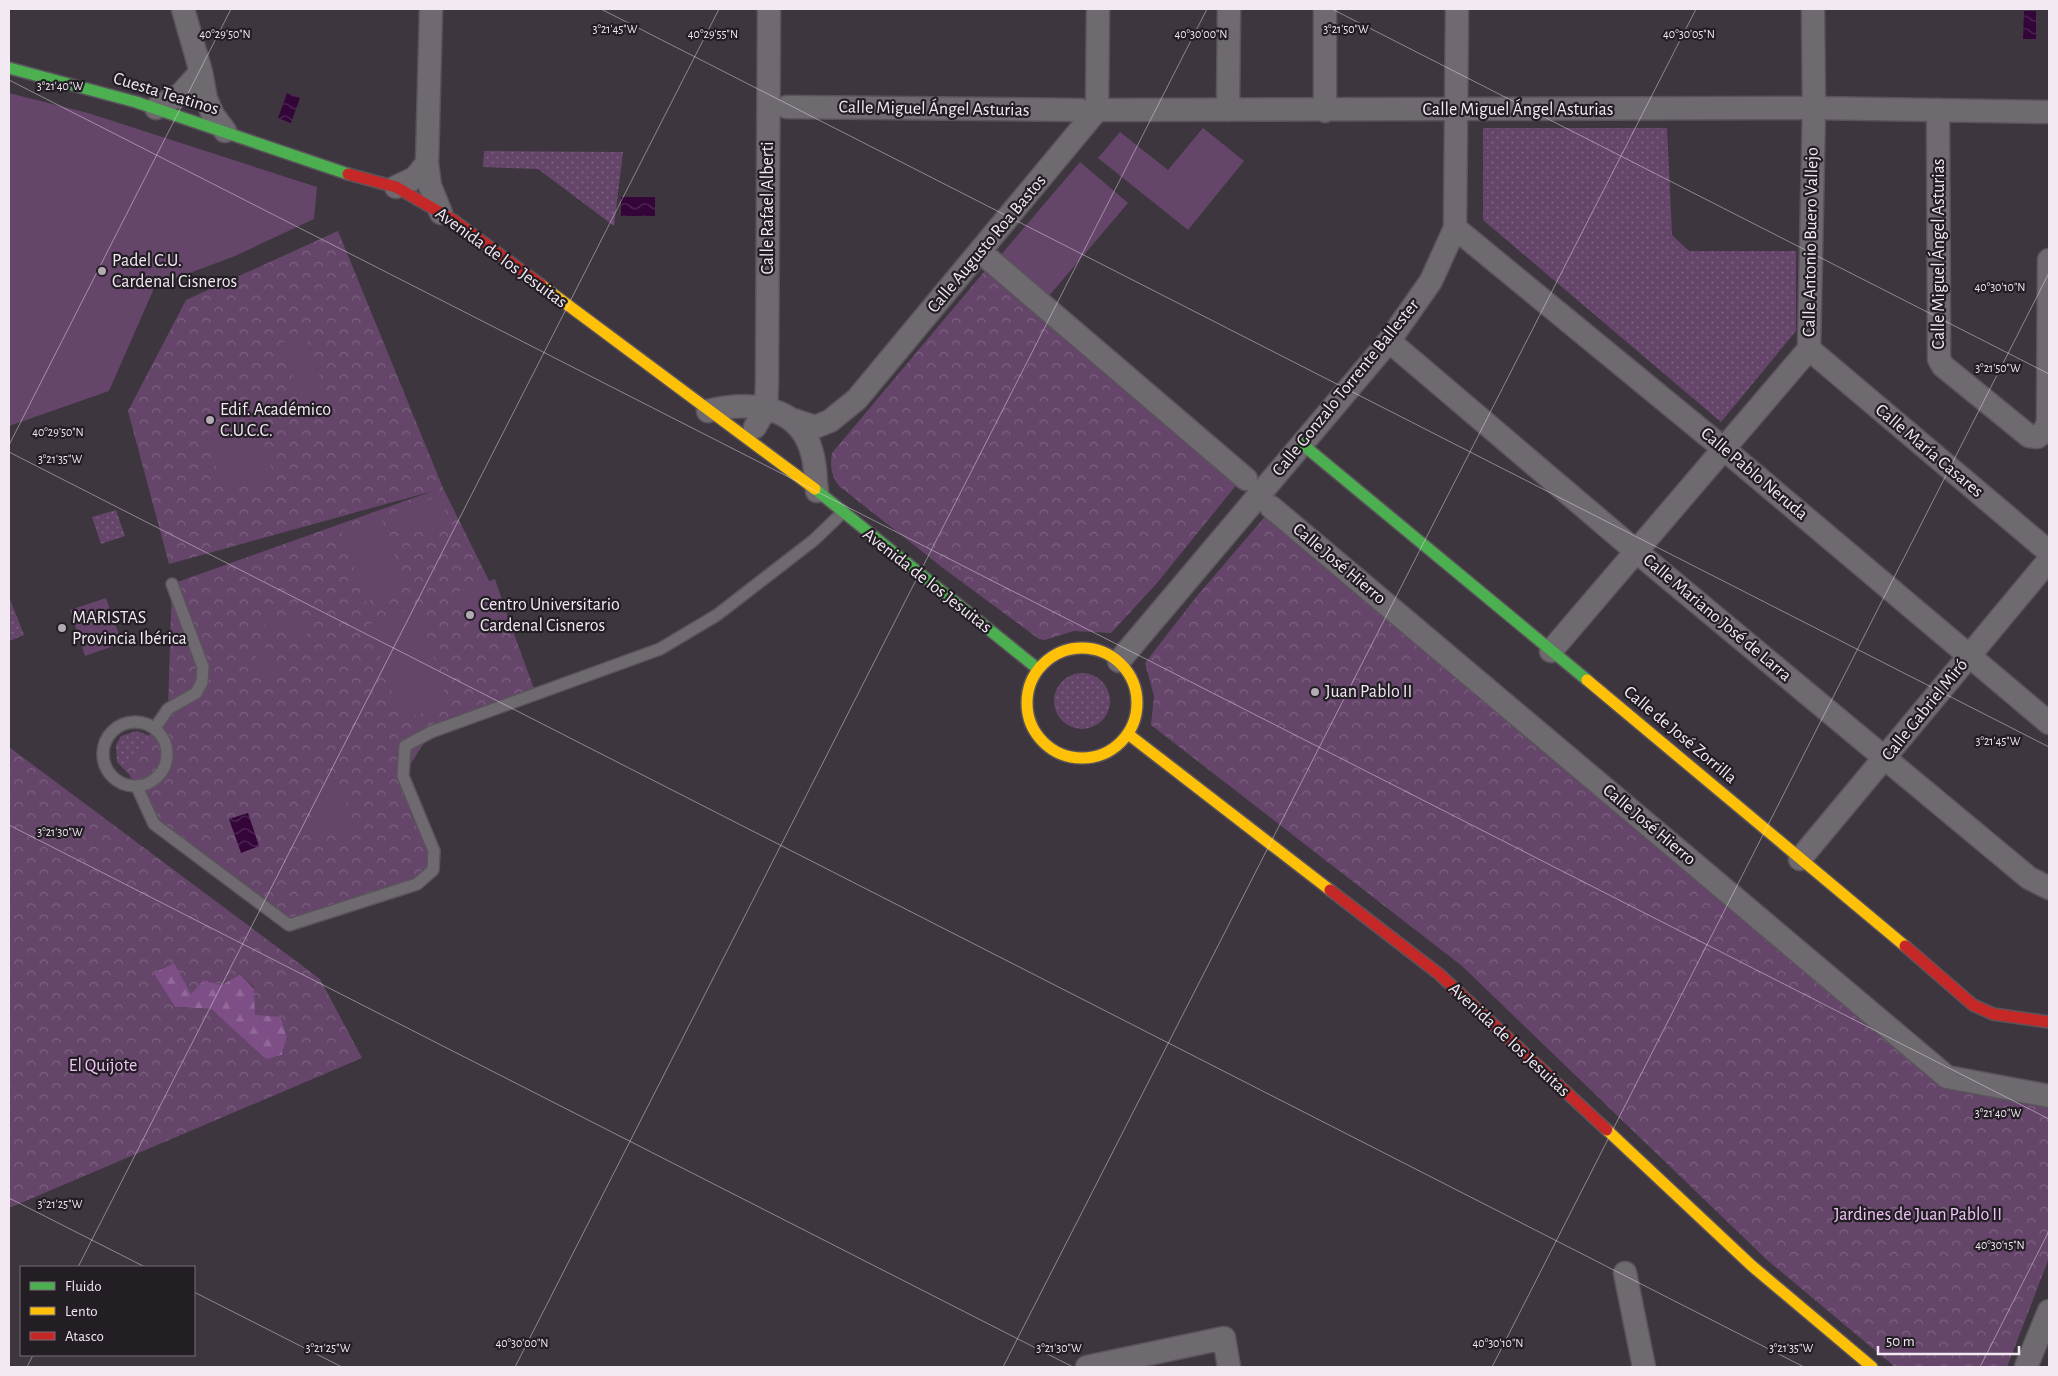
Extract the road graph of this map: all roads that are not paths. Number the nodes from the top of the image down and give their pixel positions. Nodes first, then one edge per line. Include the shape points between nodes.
1 (183, 9) edge
2 (431, 9) edge
3 (769, 9) edge
4 (1098, 9) edge
5 (1228, 9) edge
6 (1324, 9) edge
7 (1457, 9) edge
8 (1813, 9) edge
9 (9, 68) edge
10 (201, 72) junction
11 (787, 107) dead end
12 (156, 108) junction
13 (1814, 108) junction
14 (1089, 110) junction
15 (1228, 110) junction
16 (1325, 110) junction
17 (1938, 110) junction
18 (1457, 111) junction
19 (2049, 112) edge
20 (225, 131) junction
21 (428, 163) junction
22 (396, 187) junction
23 (441, 213) junction
24 (1456, 228) junction
25 (990, 260) dead end
26 (2049, 260) edge
27 (1389, 341) junction
28 (1809, 349) junction
29 (708, 411) junction
30 (767, 421) junction
31 (1302, 444) junction
32 (1724, 449) junction
33 (1246, 479) dead end
34 (817, 491) junction
35 (1271, 507) dead end
36 (842, 513) junction
37 (1638, 552) junction
38 (2049, 552) edge
39 (2049, 560) edge
40 (172, 584) dead end
41 (1551, 651) junction
42 (1969, 655) junction
43 (1119, 661) junction
44 (1038, 669) junction
45 (2049, 723) edge
46 (155, 728) junction
47 (1128, 734) junction
48 (1886, 757) junction
49 (137, 787) junction
50 (1800, 858) junction
51 (2049, 888) edge
52 (2049, 1022) edge
53 (2049, 1096) edge
54 (1625, 1273) dead end
55 (2049, 1311) edge
56 (1087, 1367) edge
57 (1229, 1367) edge
58 (1644, 1367) edge
59 (1872, 1367) edge
60 (2026, 1367) edge

1 - 10 street
2 - 21 street
3 - 30 street, Calle Rafael Alberti
4 - 14 street
5 - 15 street
6 - 16 street
7 - 18 street, Calle Gonzalo Torrente Ballester
8 - 13 street, Calle Antonio Buero Vallejo
9 - 12 street, Cuesta Teatinos
10 - 12 street via 181,94
10 - 20 street via 206,99
11 - 14 street, Calle Miguel Ángel Asturias
12 - 20 street, Cuesta Teatinos
13 - 17 street, Calle Miguel Ángel Asturias
13 - 18 street, Calle Miguel Ángel Asturias
13 - 28 street, Calle Antonio Buero Vallejo
14 - 15 street, Calle Miguel Ángel Asturias
14 - 30 street, Calle Augusto Roa Bastos via 857,399 830,420 814,427
15 - 16 street, Calle Miguel Ángel Asturias
16 - 18 street, Calle Miguel Ángel Asturias
17 - 19 street, Calle Miguel Ángel Asturias
17 - 26 street, Calle Miguel Ángel Asturias via 1939,359 1943,366 2029,436 2037,437 2048,423
18 - 24 street, Calle Gonzalo Torrente Ballester
20 - 22 street, Avenida de los Jesuitas via 347,174
21 - 22 street via 415,178
21 - 23 street via 430,186
22 - 23 street, Avenida de los Jesuitas
23 - 29 street, Avenida de los Jesuitas
24 - 27 street, Calle Gonzalo Torrente Ballester via 1431,281
24 - 32 street, Calle Pablo Neruda
25 - 33 street
27 - 31 street, Calle Gonzalo Torrente Ballester
27 - 37 street, Calle Mariano José de Larra
28 - 32 street, Calle Antonio Buero Vallejo
28 - 38 street, Calle María Casares
29 - 30 street, Avenida de los Jesuitas
29 - 30 street via 728,406
30 - 34 street, Avenida de los Jesuitas
30 - 34 street, Avenida de los Jesuitas via 806,436 812,453
31 - 41 street, Calle de José Zorrilla
31 - 43 street, Calle Gonzalo Torrente Ballester
32 - 37 street, Calle Antonio Buero Vallejo
32 - 42 street, Calle Pablo Neruda
34 - 36 street, Avenida de los Jesuitas
35 - 53 street, Calle José Hierro via 1947,1077
36 - 44 street, Avenida de los Jesuitas
36 - 49 lane via 814,540 717,615 660,649 431,732 406,746 403,776 434,851 434,870 417,884 289,925 154,824
37 - 41 street, Calle Antonio Buero Vallejo
37 - 48 street, Calle Mariano José de Larra
39 - 42 street, Calle Gabriel Miró
40 - 46 lane via 203,667 202,682 196,692 168,710
41 - 50 street, Calle de José Zorrilla
42 - 45 street, Calle Pablo Neruda
42 - 48 street, Calle Gabriel Miró
43 - 44 street via 1104,651 1086,647 1068,649 1052,656
43 - 47 street via 1130,673 1138,704
44 - 47 street via 1026,702 1029,719 1037,735 1050,748 1065,756 1083,758 1100,755 1116,747
46 - 49 lane via 167,747 166,764 157,778
46 - 49 lane via 145,723 125,723 116,728 104,745 105,765 110,774 122,783
47 - 59 street, Avenida de los Jesuitas via 1439,974 1752,1266
48 - 50 street, Calle Gabriel Miró
48 - 51 street, Calle Mariano José de Larra via 2029,878
50 - 52 street, Calle de José Zorrilla via 1973,1005 1993,1014
54 - 58 street
55 - 60 street
56 - 57 street via 1224,1338

